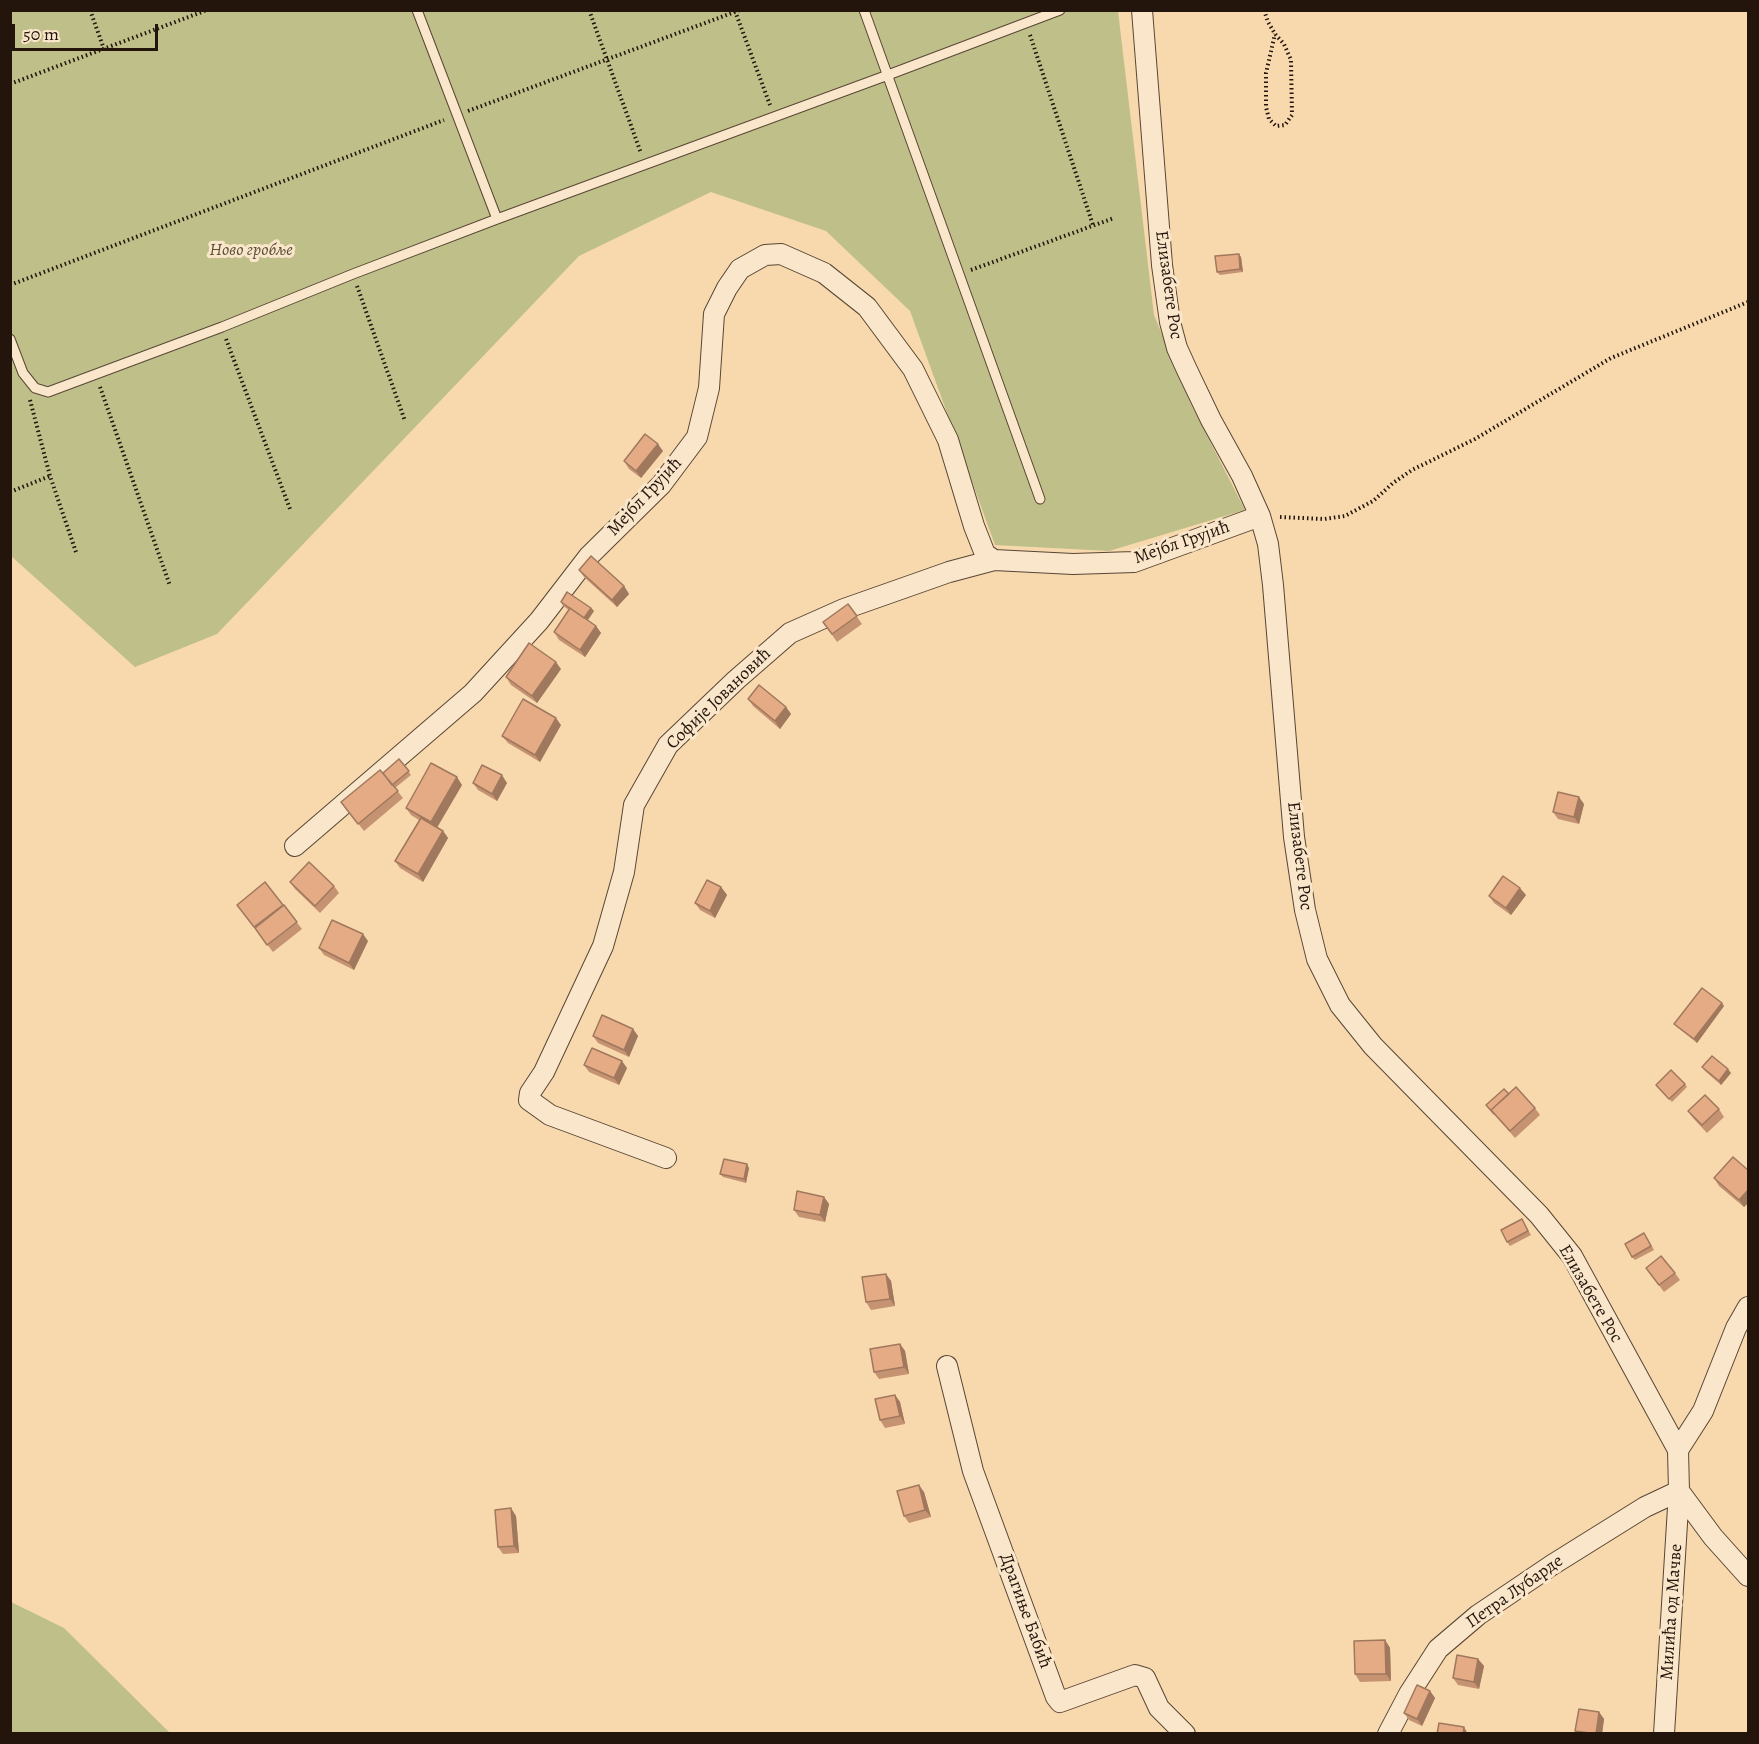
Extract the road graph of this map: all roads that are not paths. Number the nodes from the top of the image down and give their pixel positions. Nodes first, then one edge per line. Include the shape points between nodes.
1 (417, 10) edge
2 (864, 10) edge
3 (1060, 10) edge
4 (1142, 10) edge
5 (888, 75) junction
6 (497, 219) junction
7 (10, 339) edge
8 (1040, 499) dead end
9 (1260, 516) junction
10 (994, 560) junction
11 (295, 846) dead end
12 (666, 1158) dead end
13 (1748, 1308) edge
14 (946, 1366) dead end
15 (1678, 1450) junction
16 (1679, 1491) junction
17 (1749, 1576) edge
18 (1185, 1734) edge
19 (1388, 1734) edge
20 (1664, 1734) edge

1 - 6 lane
2 - 5 lane
3 - 5 lane
4 - 9 street, Елизабете Рос via 1170,322 1177,348
5 - 6 lane
5 - 8 lane
6 - 7 lane via 48,392 35,388 23,373
9 - 10 street, Мејбл Грујић via 1134,562
9 - 15 street, Елизабете Рос via 1273,585 1294,837 1317,959 1340,1005 1373,1046 1539,1215 1572,1256
10 - 11 street, Мејбл Грујић via 985,554 948,440 913,369 867,307 824,273 782,254 765,255 740,269 714,314 709,388 697,437 661,484 589,556 538,621 473,693
10 - 12 street, Софије Јовановић via 862,602 790,633 668,745 634,805 624,872 603,946 530,1100 550,1115
13 - 15 street via 1703,1411
14 - 18 street, Драгиње Бабић via 973,1471 1056,1697 1060,1702 1135,1675 1145,1678 1159,1708
15 - 16 street, Елизабете Рос
16 - 17 street
16 - 19 street, Петра Лубарде via 1645,1507 1478,1615 1438,1649
16 - 20 street, Милића од Мачве

